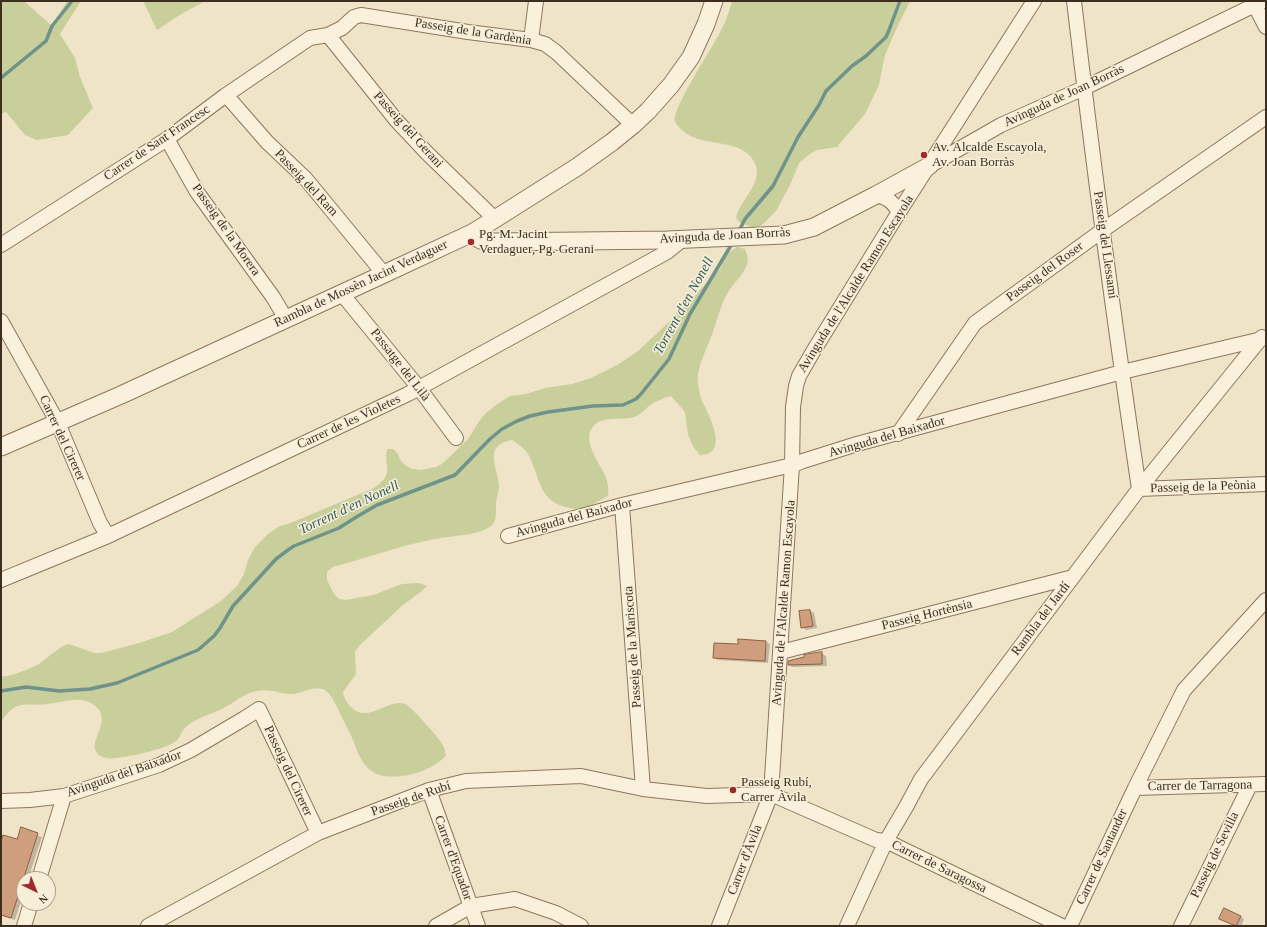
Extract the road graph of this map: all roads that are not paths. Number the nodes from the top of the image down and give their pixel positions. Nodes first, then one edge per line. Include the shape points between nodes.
1 (536, 1) edge
2 (714, 1) edge
3 (1034, 1) edge
4 (1074, 1) edge
5 (1259, 3) edge
6 (1266, 27) edge
7 (328, 35) junction
8 (532, 40) junction
9 (1084, 88) junction
10 (226, 95) junction
11 (1266, 117) edge
12 (633, 125) junction
13 (951, 130) junction
14 (167, 140) junction
15 (962, 146) junction
16 (929, 166) junction
17 (876, 195) junction
18 (899, 212) junction
19 (495, 219) junction
20 (1103, 230) junction
21 (472, 233) junction
22 (684, 239) junction
23 (1, 245) edge
24 (384, 274) junction
25 (342, 294) junction
26 (286, 319) junction
27 (1, 321) edge
28 (1264, 336) edge
29 (1122, 372) junction
30 (418, 388) junction
31 (58, 423) junction
32 (898, 434) junction
33 (456, 438) dead end
34 (1, 447) edge
35 (792, 465) junction
36 (1266, 484) edge
37 (1139, 490) junction
38 (622, 505) junction
39 (108, 536) junction
40 (508, 536) dead end
41 (1072, 577) junction
42 (1, 580) edge
43 (1266, 600) edge
44 (781, 652) junction
45 (259, 709) joint
46 (1266, 784) edge
47 (1250, 785) junction
48 (1134, 788) junction
49 (429, 790) junction
50 (643, 790) junction
51 (771, 794) junction
52 (64, 796) junction
53 (1, 801) edge
54 (318, 833) junction
55 (886, 841) junction
56 (41, 871) edge
57 (471, 906) junction
58 (29, 911) edge
59 (164, 922) edge
60 (24, 926) edge
61 (148, 926) edge
62 (436, 926) edge
63 (478, 926) edge
64 (581, 926) edge
65 (719, 926) edge
66 (847, 926) edge
67 (1062, 926) edge
68 (1070, 926) edge
69 (1181, 926) edge

1 - 8 street
2 - 12 street, Rambla de Mossèn Jacint Verdaguer via 691,57 672,85
3 - 13 street, Avinguda de l'Alcalde Ramon Escayola
4 - 9 street, Passeig del Llessamí
5 - 6 street
5 - 9 street, Avinguda de Joan Borràs
7 - 8 street, Passeig de la Gardènia via 361,15
7 - 10 street, Carrer de Sant Francesc via 310,38
7 - 19 street, Passeig del Gerani via 396,120 427,154
8 - 12 street, Passeig de la Gardènia via 545,44 556,52
9 - 15 street, Avinguda de Joan Borràs via 1001,125
9 - 20 street, Passeig del Llessamí
10 - 14 street, Carrer de Sant Francesc
10 - 24 street, Passeig del Ram via 267,142 305,178
11 - 20 street, Passeig del Roser
12 - 19 street, Rambla de Mossèn Jacint Verdaguer via 577,167
13 - 15 street via 956,143
13 - 16 street, Avinguda de l'Alcalde Ramon Escayola
14 - 23 street, Carrer de Sant Francesc
14 - 26 street, Passeig de la Morera via 197,192
15 - 16 street, Avinguda de Joan Borràs
16 - 17 street, Avinguda de Joan Borràs
16 - 18 street, Avinguda de l'Alcalde Ramon Escayola
17 - 18 street via 891,201
17 - 22 street, Avinguda de Joan Borràs via 814,227 784,235
18 - 35 street, Avinguda de l'Alcalde Ramon Escayola via 799,376 794,393
19 - 21 street, Rambla de Mossèn Jacint Verdaguer
20 - 29 street, Passeig del Llessamí
20 - 32 street, Passeig del Roser via 976,323
21 - 22 street, Avinguda de Joan Borràs via 484,242
21 - 24 street, Rambla de Mossèn Jacint Verdaguer
22 - 30 street, Carrer de les Violetes via 668,252
24 - 25 street, Rambla de Mossèn Jacint Verdaguer
25 - 26 street, Rambla de Mossèn Jacint Verdaguer
25 - 30 street, Passatge del Lilà
26 - 31 street, Rambla de Mossèn Jacint Verdaguer
27 - 31 street, Carrer del Cirerer
28 - 29 street, Avinguda del Baixador
28 - 37 street, Rambla del Jardí
29 - 32 street, Avinguda del Baixador
29 - 37 street, Passeig del Llessamí
30 - 33 street, Passatge del Lilà
30 - 39 street, Carrer de les Violetes
31 - 34 street, Rambla de Mossèn Jacint Verdaguer
31 - 39 street, Carrer del Cirerer via 100,523
32 - 35 street, Avinguda del Baixador
35 - 38 street, Avinguda del Baixador
35 - 44 street, Avinguda de l'Alcalde Ramon Escayola
36 - 37 street, Passeig de la Peònia
37 - 41 street, Rambla del Jardí
38 - 40 street, Avinguda del Baixador
38 - 50 street, Passeig de la Mariscota
39 - 42 street, Carrer de les Violetes
41 - 44 street, Passeig Hortènsia
41 - 55 street, Rambla del Jardí via 921,779
43 - 48 street, Carrer de Santander via 1184,690
44 - 51 street, Avinguda de l'Alcalde Ramon Escayola
45 - 52 street, Avinguda del Baixador via 191,750 159,765
45 - 54 street, Passeig del Cirerer
46 - 47 street, Carrer de Tarragona
47 - 48 street, Carrer de Tarragona
47 - 69 street, Passeig de Sevilla
48 - 68 street, Carrer de Santander
49 - 50 street, Passeig de Rubí via 466,781 581,776
49 - 54 street, Passeig de Rubí
49 - 57 street, Carrer d'Equador
50 - 51 street, Passeig de Rubí via 707,796
51 - 55 street, Carrer de Saragossa via 876,840
51 - 65 street, Carrer d'Àvila
52 - 53 street, Avinguda del Baixador
52 - 56 street
54 - 59 street, Passeig de Rubí
55 - 66 street, Rambla del Jardí
55 - 67 street, Carrer de Saragossa
57 - 62 street
57 - 63 street, Carrer d'Equador
57 - 64 street via 514,899 556,913
58 - 60 street
59 - 61 street, Passeig de Rubí

